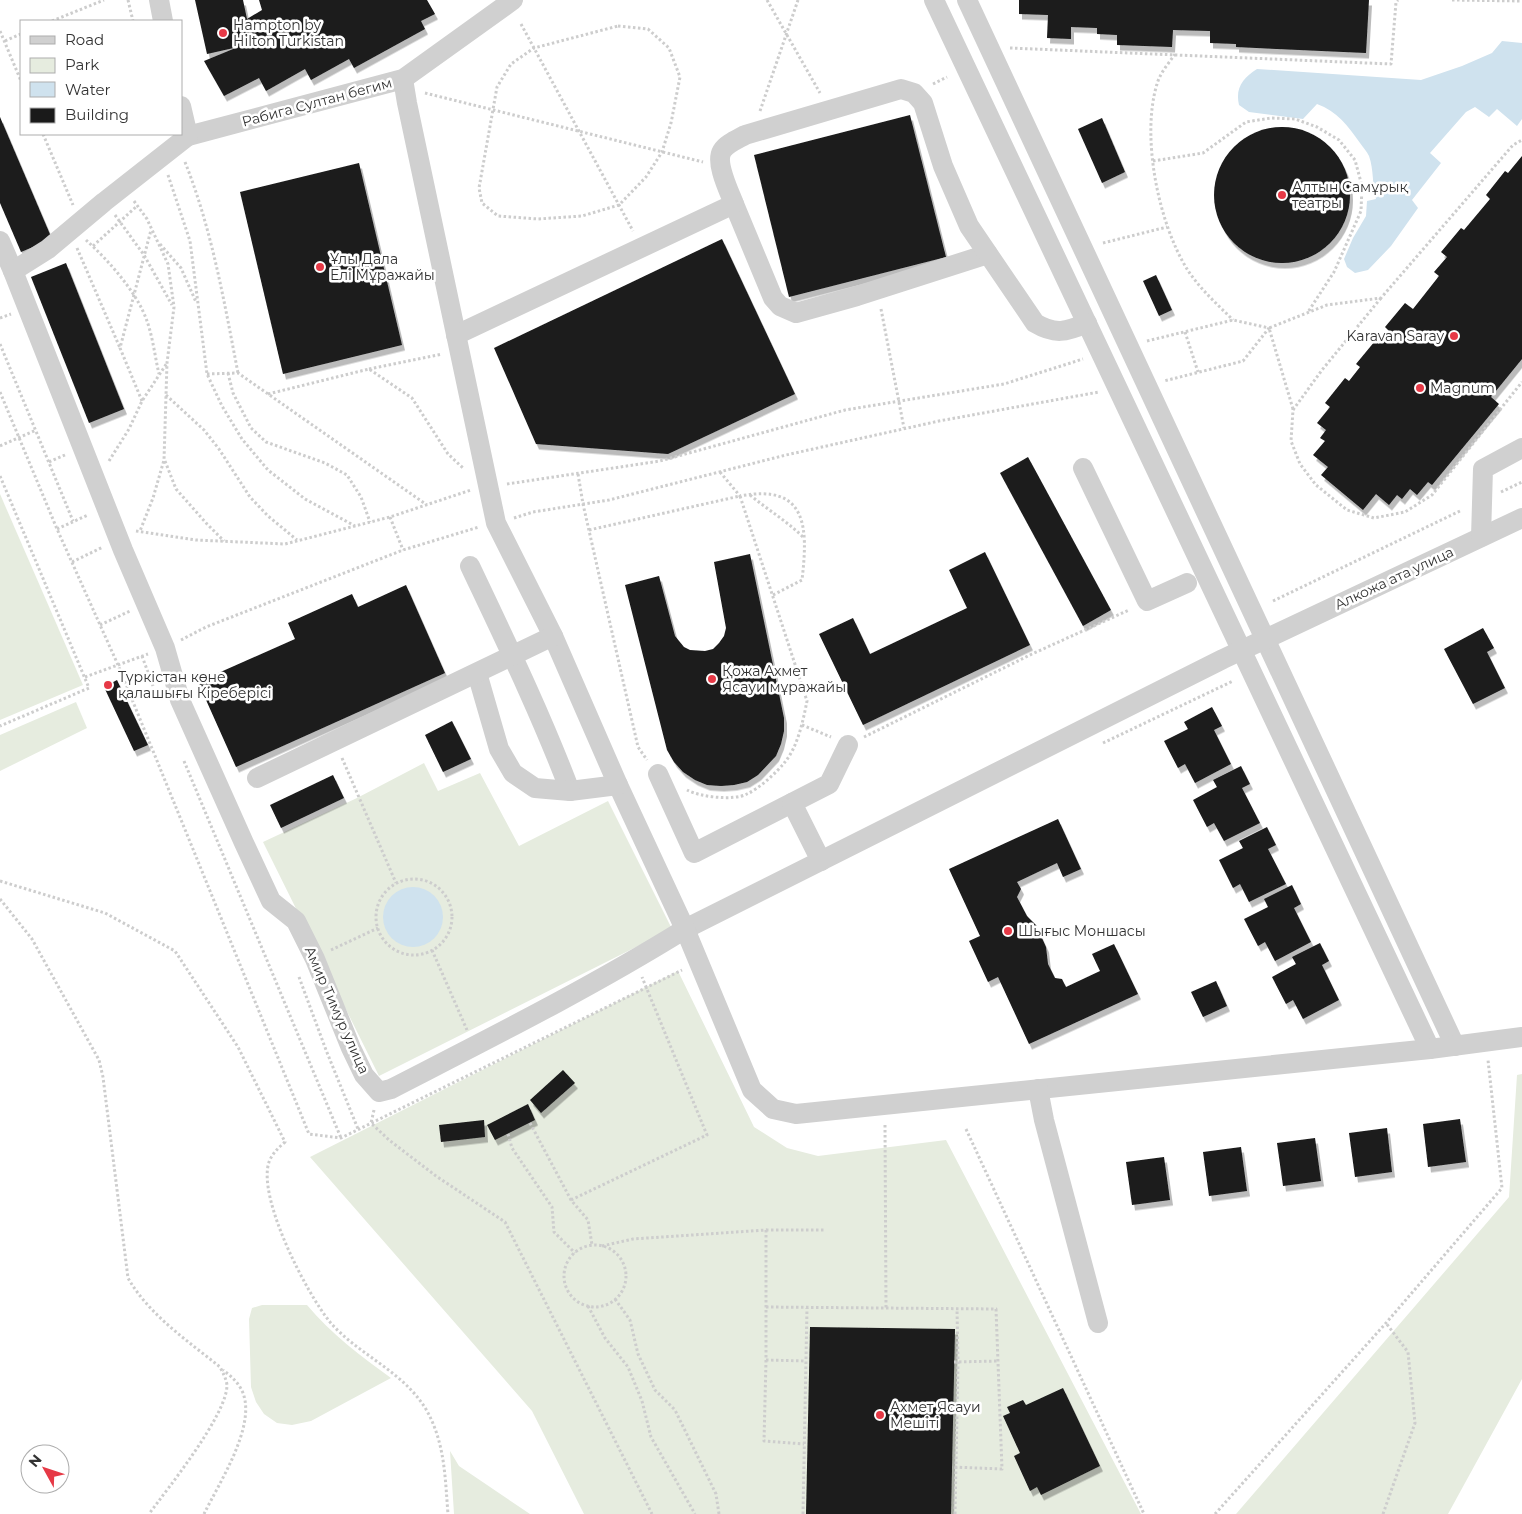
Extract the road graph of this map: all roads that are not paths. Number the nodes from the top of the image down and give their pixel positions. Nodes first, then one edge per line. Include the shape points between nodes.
1 (159, 0) edge
2 (513, 0) edge
3 (934, 0) edge
4 (967, 0) edge
5 (164, 20) edge
6 (403, 79) junction
7 (182, 110) edge
8 (188, 136) junction
9 (734, 204) junction
10 (0, 241) edge
11 (988, 254) junction
12 (13, 271) junction
13 (1086, 323) junction
14 (456, 335) junction
15 (1522, 448) edge
16 (1083, 468) dead end
17 (1522, 518) edge
18 (1481, 537) junction
19 (470, 566) dead end
20 (1187, 584) dead end
21 (553, 636) junction
22 (1266, 638) junction
23 (1241, 650) junction
24 (512, 656) junction
25 (478, 674) junction
26 (848, 745) road end
27 (658, 774) road end
28 (257, 778) dead end
29 (618, 785) junction
30 (570, 791) junction
31 (792, 803) junction
32 (821, 861) junction
33 (685, 929) junction
34 (1522, 1037) edge
35 (1455, 1046) junction
36 (1430, 1050) junction
37 (1038, 1089) junction
38 (1098, 1323) dead end

1 - 5 street
2 - 6 street, Рабига Султан бегим
3 - 13 street
4 - 22 street
6 - 8 street, Рабига Султан бегим
6 - 14 street
7 - 8 street
8 - 12 street via 48,249
9 - 11 street via 773,298 780,306 796,313
9 - 11 street via 720,167 720,156 726,146 753,132 901,90 914,93 923,103 943,166 969,226
9 - 14 street
10 - 12 street, Амир Тимур улица
11 - 13 street via 1034,323 1043,328 1067,331
12 - 33 street, Амир Тимур улица via 165,648 180,700 271,901 296,920 316,959 364,1075 379,1092 477,1045
13 - 23 street
14 - 21 street via 496,524
15 - 18 street via 1483,469
16 - 20 street via 1148,601
17 - 18 street, Алкожа ата улица
18 - 22 street, Алкожа ата улица
19 - 24 street
21 - 24 street
21 - 29 street
22 - 23 street, Алкожа ата улица
22 - 35 street
23 - 32 street, Алкожа ата улица
23 - 36 street
24 - 25 street
24 - 30 street
25 - 28 street
25 - 30 street via 499,748 513,773 535,788
26 - 31 street via 830,784
27 - 31 street via 694,853
29 - 30 street
29 - 33 street
31 - 32 street
32 - 33 street, Алкожа ата улица
33 - 37 street via 752,1090 773,1109 796,1114
34 - 35 street
35 - 36 street
36 - 37 street
37 - 38 street

